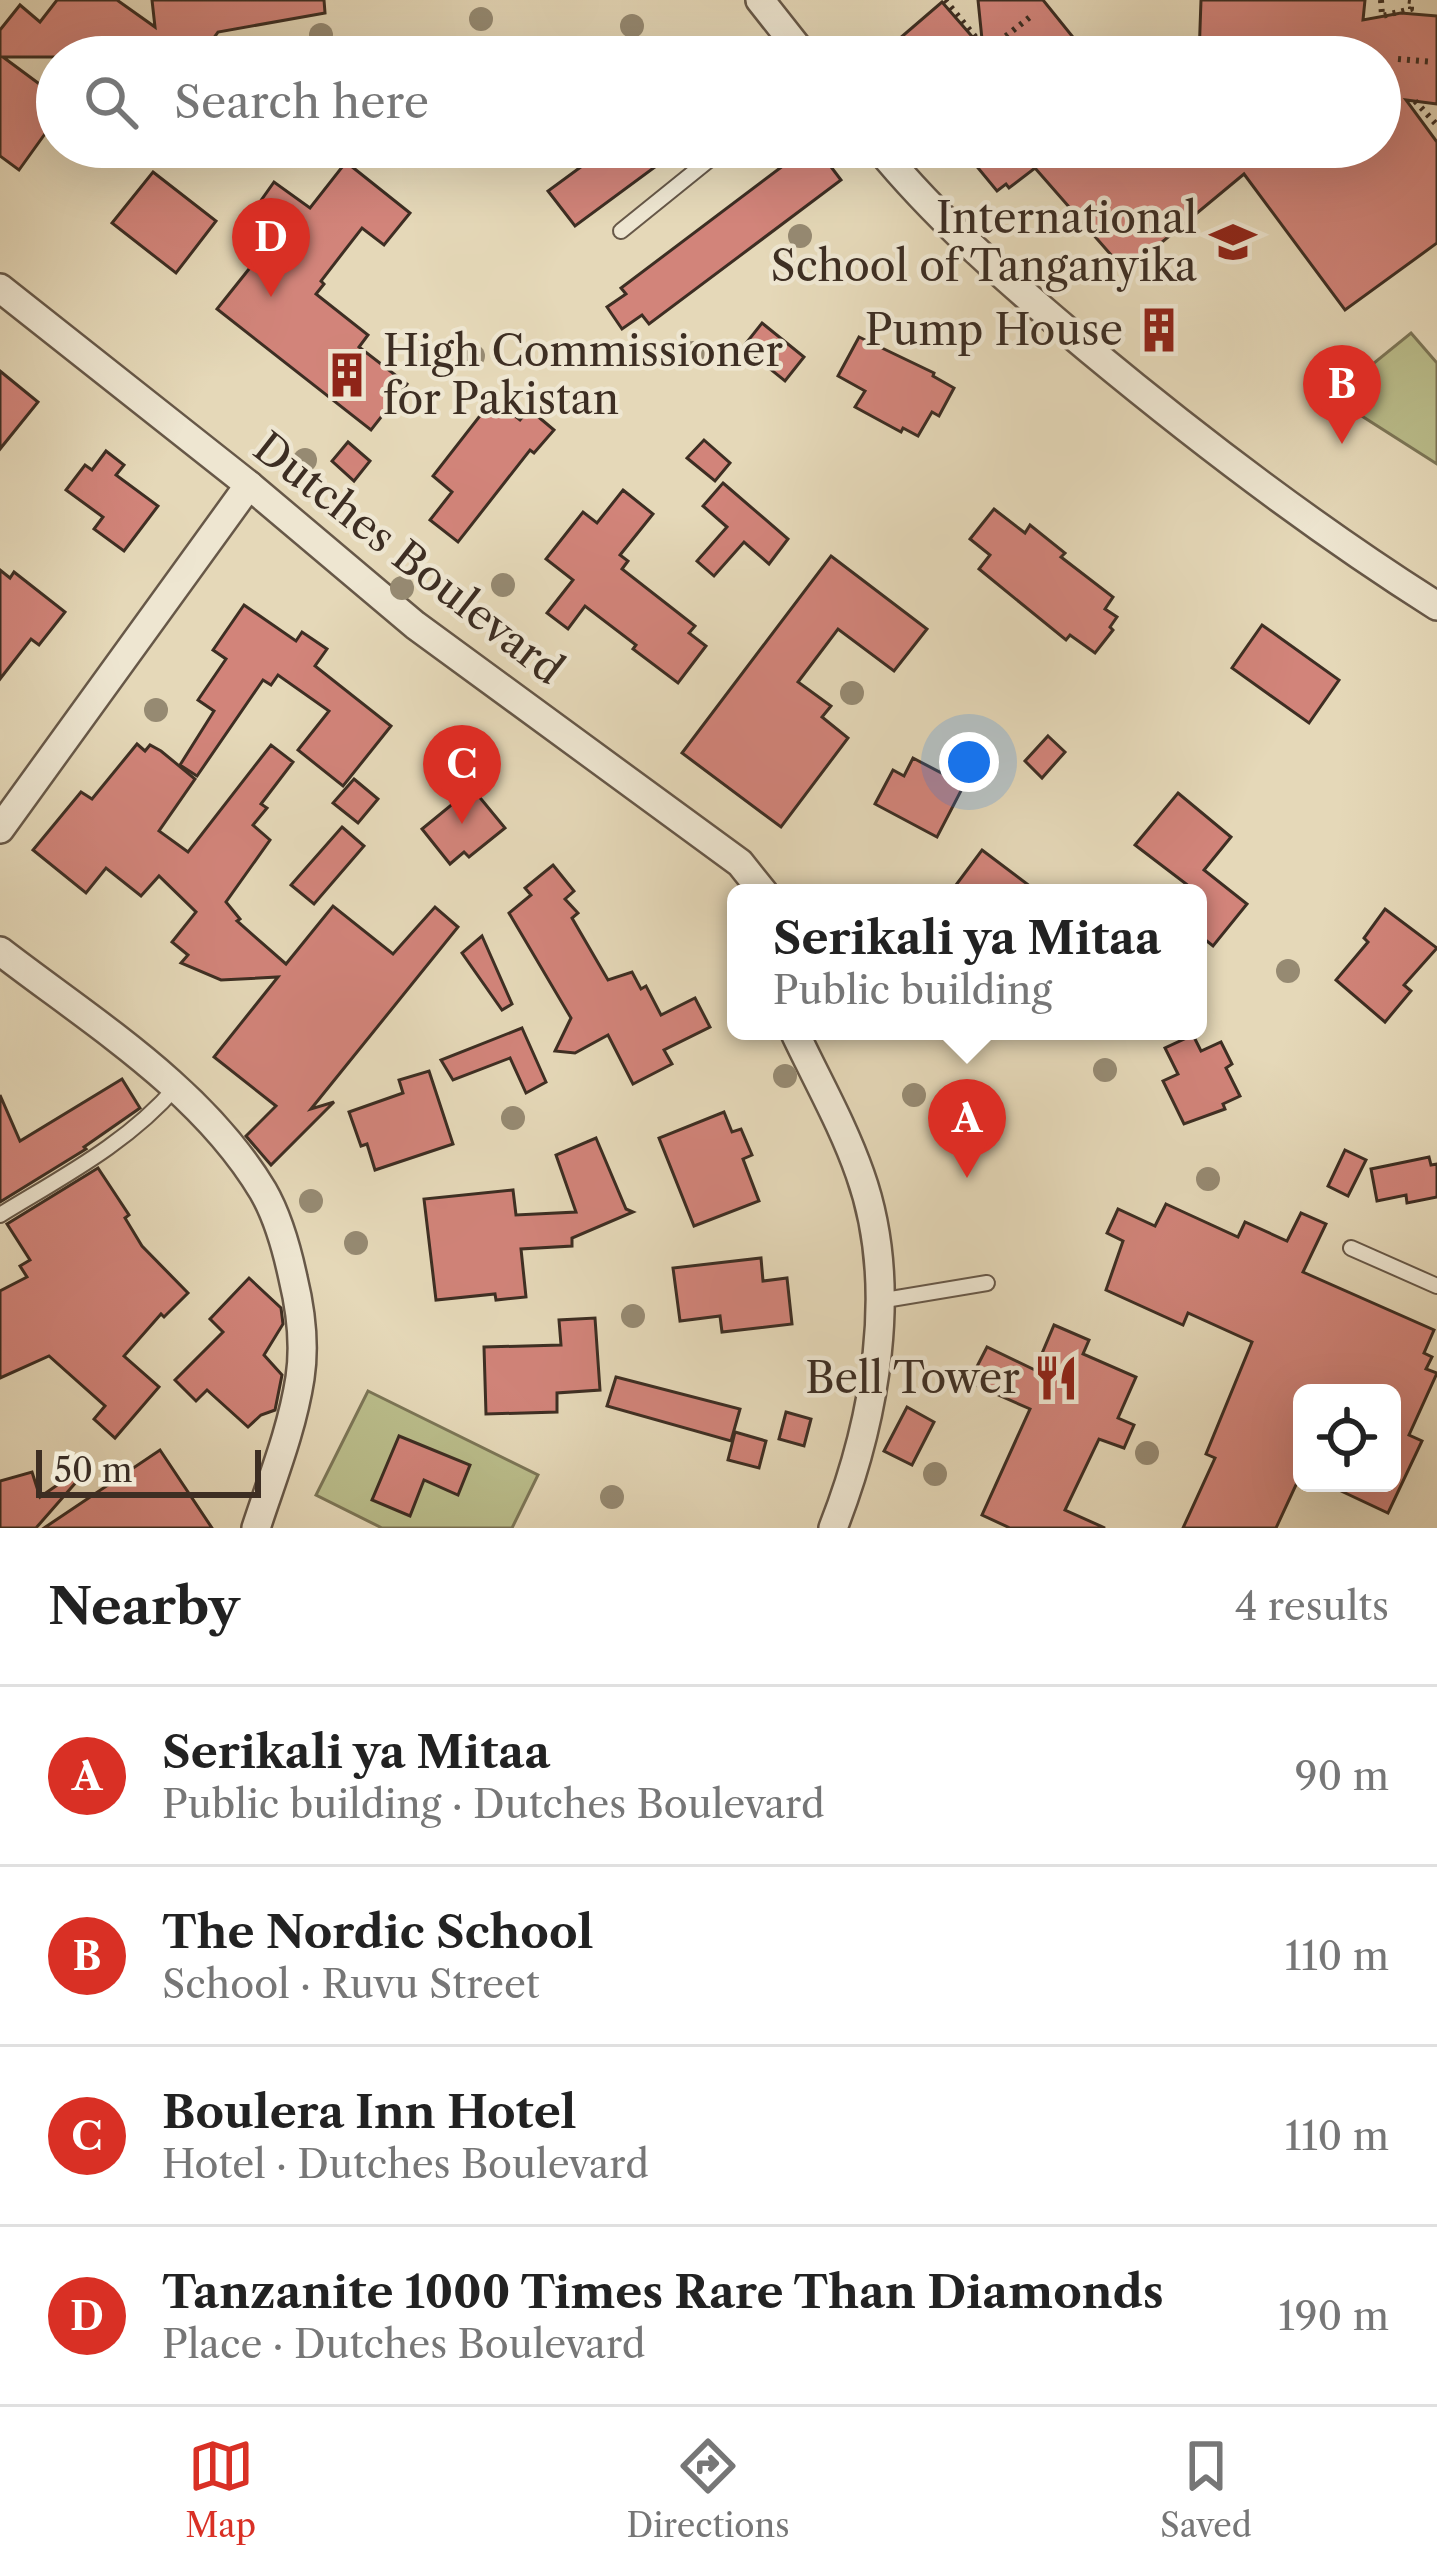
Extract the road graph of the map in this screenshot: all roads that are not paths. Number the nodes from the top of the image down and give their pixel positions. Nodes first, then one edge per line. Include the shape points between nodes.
1 (760, 0) edge
2 (788, 36) edge
3 (699, 168) edge
4 (895, 168) edge
5 (621, 231) dead end
6 (0, 288) edge
7 (249, 485) junction
8 (1437, 606) edge
9 (0, 829) edge
10 (757, 884) edge
11 (0, 951) edge
12 (798, 1040) edge
13 (176, 1087) junction
14 (0, 1215) edge
15 (1351, 1248) dead end
16 (987, 1283) dead end
17 (1437, 1286) edge
18 (879, 1301) junction
19 (256, 1528) edge
20 (833, 1528) edge

1 - 2 street
3 - 5 lane
4 - 8 street via 1033,302 1217,456
6 - 7 street, Dutches Boulevard
7 - 9 street
7 - 10 street, Dutches Boulevard via 415,625 740,863
11 - 13 street
12 - 18 street via 861,1175
13 - 14 lane via 113,1145
13 - 19 street via 265,1193 302,1313 300,1375
15 - 17 lane
16 - 18 lane
18 - 20 street via 859,1449

